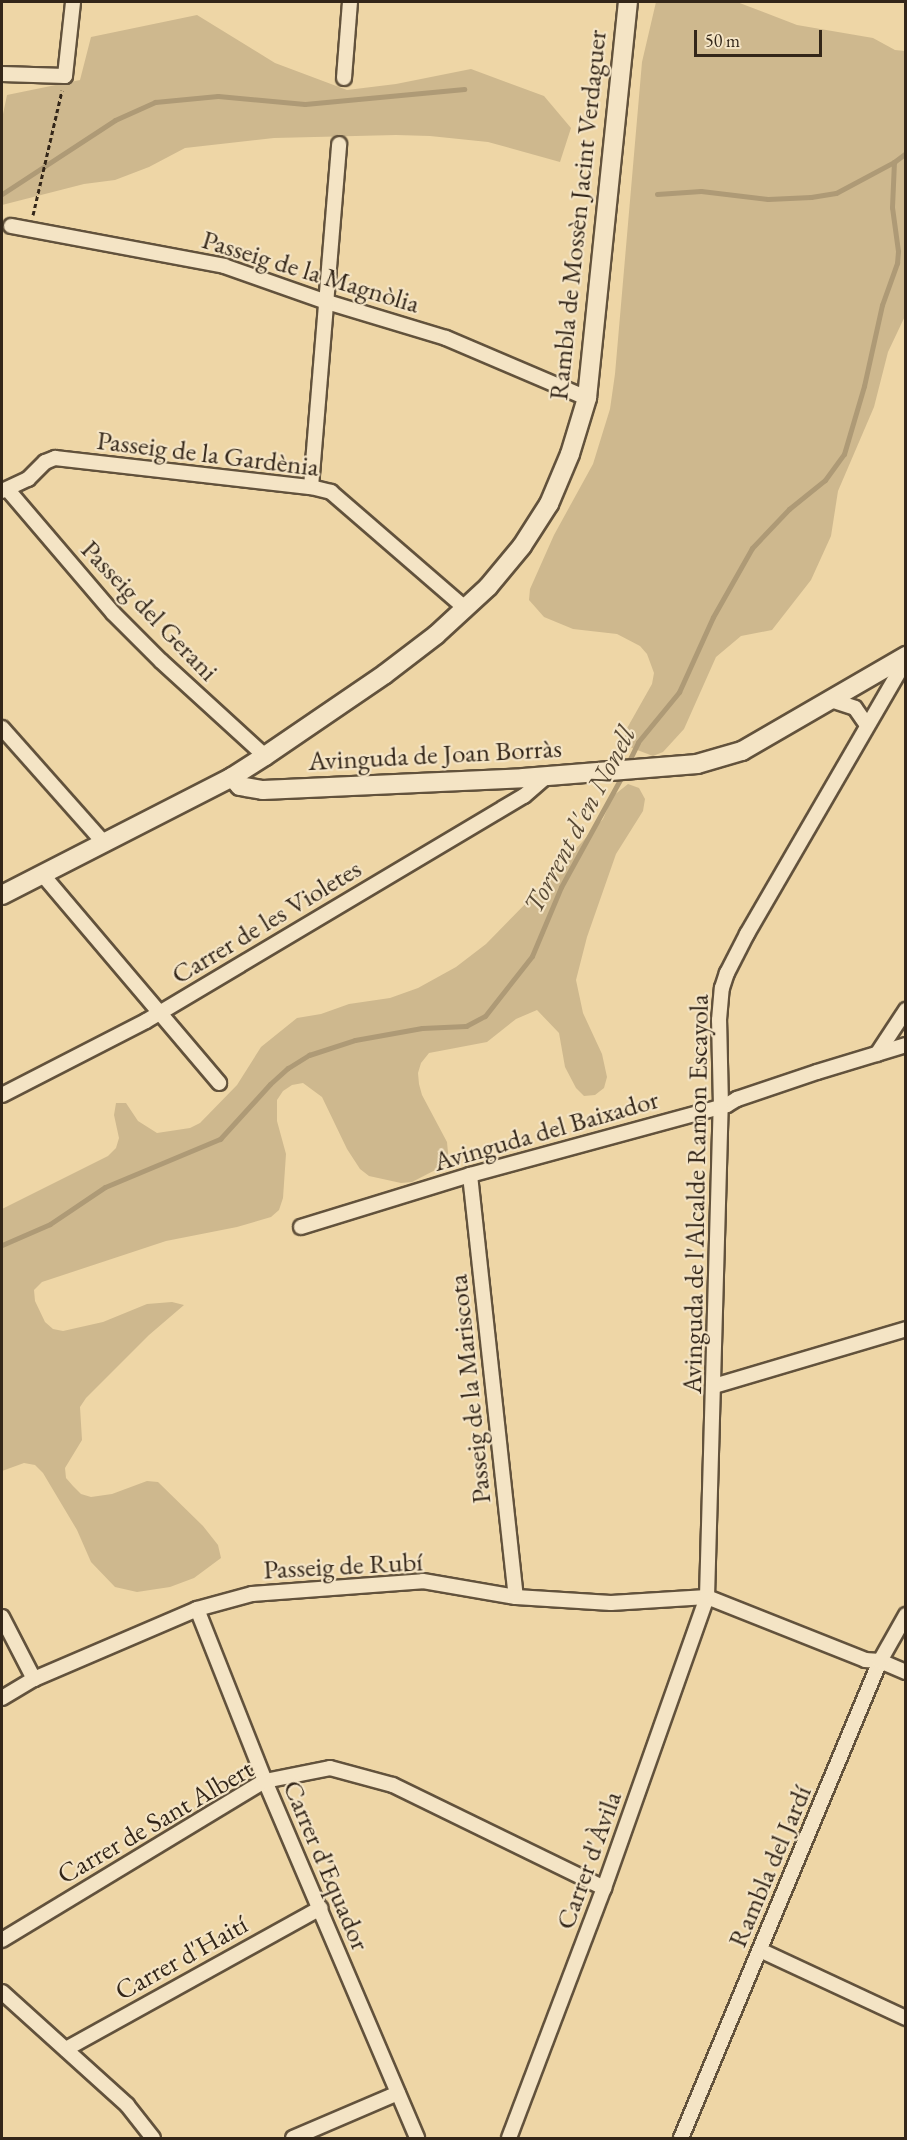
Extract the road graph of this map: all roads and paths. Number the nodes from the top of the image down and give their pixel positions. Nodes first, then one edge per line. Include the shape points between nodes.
1 (73, 2) edge
2 (350, 2) edge
3 (628, 2) edge
4 (2, 74) edge
5 (65, 76) junction
6 (344, 78) dead end
7 (339, 144) dead end
8 (11, 226) dead end
9 (30, 228) junction
10 (327, 302) junction
11 (587, 398) junction
12 (311, 487) junction
13 (4, 491) edge
14 (466, 609) junction
15 (906, 658) edge
16 (831, 700) junction
17 (867, 725) junction
18 (2, 728) edge
19 (266, 756) junction
20 (548, 775) junction
21 (232, 777) junction
22 (104, 843) junction
23 (42, 874) junction
24 (2, 895) edge
25 (906, 1010) edge
26 (161, 1012) junction
27 (906, 1045) edge
28 (877, 1054) junction
29 (219, 1083) dead end
30 (2, 1095) edge
31 (721, 1106) junction
32 (470, 1175) junction
33 (301, 1227) dead end
34 (906, 1329) edge
35 (714, 1386) junction
36 (516, 1597) junction
37 (707, 1597) junction
38 (197, 1609) junction
39 (906, 1615) edge
40 (2, 1617) edge
41 (880, 1661) junction
42 (906, 1672) edge
43 (34, 1679) junction
44 (2, 1698) edge
45 (265, 1780) junction
46 (604, 1888) junction
47 (320, 1908) junction
48 (2, 1940) edge
49 (760, 1950) junction
50 (2, 1992) edge
51 (906, 2018) edge
52 (66, 2049) junction
53 (398, 2093) junction
54 (153, 2139) edge
55 (293, 2139) edge
56 (417, 2139) edge
57 (509, 2139) edge
58 (681, 2139) edge

1 - 5 street
2 - 6 street
3 - 11 street, Rambla de Mossèn Jacint Verdaguer
4 - 5 street
5 - 9 path
7 - 10 street
8 - 9 street, Passeig de la Magnòlia
9 - 10 street, Passeig de la Magnòlia via 224,266
10 - 11 street, Passeig de la Magnòlia via 446,338
10 - 12 street
11 - 14 street, Rambla de Mossèn Jacint Verdaguer via 549,504 522,546
12 - 13 street, Passeig de la Gardènia via 55,458
12 - 14 street, Passeig de la Gardènia via 331,492 347,503
13 - 19 street, Passeig del Gerani via 113,613
14 - 19 street, Rambla de Mossèn Jacint Verdaguer via 385,674
15 - 16 street, Avinguda de Joan Borràs
15 - 17 street, Avinguda de l'Alcalde Ramon Escayola
16 - 17 street via 855,708
16 - 20 street, Avinguda de Joan Borràs via 742,751 697,764
17 - 31 street, Avinguda de l'Alcalde Ramon Escayola via 727,973 719,1020
18 - 22 street
19 - 21 street, Rambla de Mossèn Jacint Verdaguer
20 - 21 street, Avinguda de Joan Borràs via 263,790 240,786
20 - 26 street, Carrer de les Violetes via 524,796
21 - 22 street, Rambla de Mossèn Jacint Verdaguer
22 - 23 street, Rambla de Mossèn Jacint Verdaguer
23 - 24 street, Rambla de Mossèn Jacint Verdaguer
23 - 26 street
25 - 28 street
26 - 29 street
26 - 30 street, Carrer de les Violetes
27 - 28 street, Avinguda del Baixador
28 - 31 street, Avinguda del Baixador
31 - 32 street, Avinguda del Baixador
31 - 35 street, Avinguda de l'Alcalde Ramon Escayola
32 - 33 street, Avinguda del Baixador
32 - 36 street, Passeig de la Mariscota
34 - 35 street
35 - 37 street, Avinguda de l'Alcalde Ramon Escayola
36 - 37 street, Passeig de Rubí via 611,1603
36 - 38 street, Passeig de Rubí via 423,1581 252,1594
37 - 41 street via 865,1660
37 - 46 street, Carrer d'Àvila
38 - 43 street, Passeig de Rubí
38 - 45 street, Carrer d'Equador
39 - 41 street, Rambla del Jardí
40 - 43 street
41 - 42 street
41 - 49 street, Rambla del Jardí
43 - 44 street, Passeig de Rubí
45 - 46 street, Carrer de Sant Albert via 330,1768 393,1785
45 - 47 street, Carrer d'Equador
45 - 48 street, Carrer de Sant Albert
46 - 57 street, Carrer d'Àvila
47 - 52 street, Carrer d'Haití
47 - 53 street, Carrer d'Equador
49 - 51 street
49 - 58 street, Rambla del Jardí
50 - 52 street
52 - 54 street via 128,2105
53 - 55 street
53 - 56 street, Carrer d'Equador

